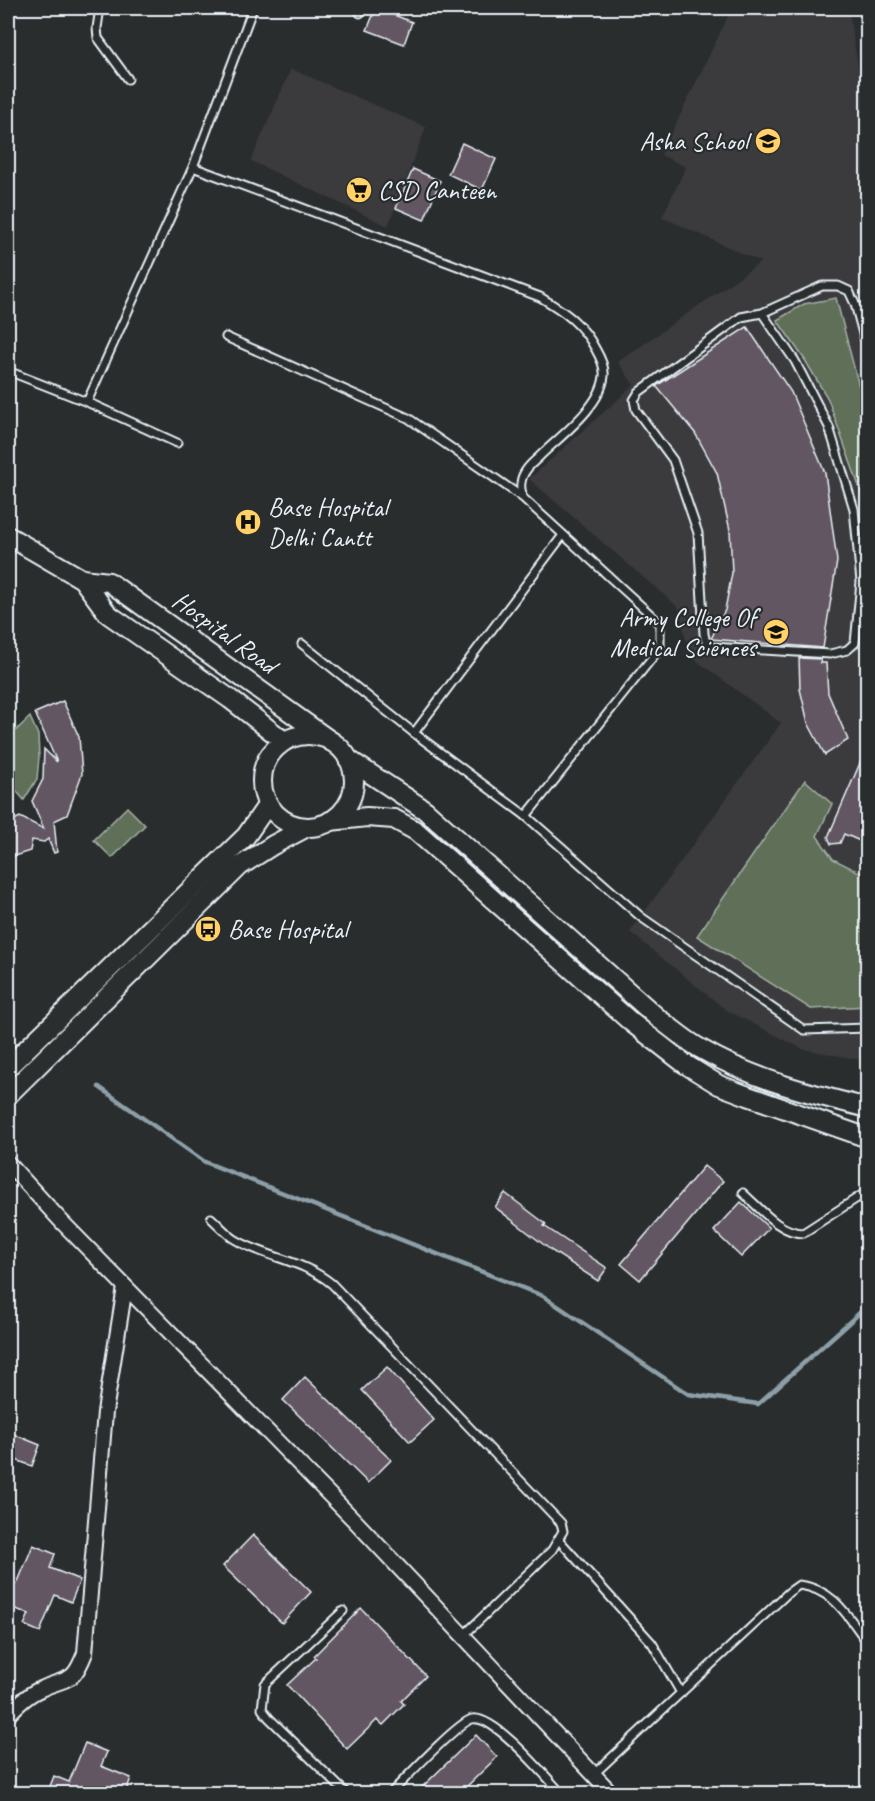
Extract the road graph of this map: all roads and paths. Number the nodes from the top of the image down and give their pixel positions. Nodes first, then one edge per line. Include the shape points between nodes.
1 (100, 8) edge
2 (253, 8) edge
3 (128, 79) dead end
4 (193, 167) junction
5 (762, 313) junction
6 (226, 337) dead end
7 (867, 352) edge
8 (8, 371) edge
9 (87, 402) junction
10 (177, 443) dead end
11 (522, 497) junction
12 (563, 534) junction
13 (8, 536) edge
14 (82, 579) junction
15 (302, 644) dead end
16 (414, 733) junction
17 (284, 741) junction
18 (332, 741) junction
19 (348, 759) junction
20 (268, 804) junction
21 (526, 816) junction
22 (330, 821) junction
23 (307, 827) junction
24 (867, 1028) edge
25 (8, 1067) edge
26 (8, 1095) edge
27 (867, 1108) edge
28 (867, 1138) edge
29 (8, 1163) edge
30 (867, 1191) edge
31 (743, 1193) dead end
32 (211, 1218) dead end
33 (125, 1287) junction
34 (559, 1540) junction
35 (343, 1611) dead end
36 (463, 1636) junction
37 (867, 1643) edge
38 (681, 1693) junction
39 (8, 1715) edge
40 (594, 1774) junction
41 (347, 1794) edge
42 (390, 1794) edge
43 (562, 1794) edge
44 (612, 1794) edge

1 - 3 lane via 98,38
2 - 4 lane
4 - 9 lane
4 - 11 lane via 540,297 580,324 601,359 604,376 597,397 527,469 520,482
5 - 5 lane via 795,361 829,428 854,509 861,582 855,643 847,650 830,654 711,647 706,642 698,533 673,460 636,410 634,400 639,392 741,317
5 - 7 lane via 822,286 838,286 849,291 855,304
6 - 11 lane via 408,418
8 - 9 lane
9 - 10 lane
11 - 12 lane
12 - 16 lane
12 - 21 lane via 660,624 660,648
13 - 14 street, Hospital Road
14 - 17 street, Hospital Road via 108,614
14 - 18 street, Hospital Road via 109,582
15 - 16 lane
16 - 21 lane
17 - 18 street via 309,735
17 - 20 street via 267,759 263,771
18 - 19 street
19 - 22 street via 353,770 352,794 344,809
19 - 27 street via 425,810 659,1019 700,1049 811,1095
20 - 23 street via 285,821
20 - 25 street via 246,836
21 - 24 lane via 641,917 804,1030
22 - 23 street
22 - 28 street via 394,819 416,831 631,1022 685,1064 729,1089
23 - 26 street via 240,866
29 - 33 street
30 - 31 lane via 803,1233 784,1229
32 - 34 lane via 236,1240 304,1266 332,1284 553,1512 563,1531
33 - 36 street
33 - 39 street via 105,1412 85,1653 69,1680 29,1695
34 - 36 lane
34 - 38 lane via 652,1643
35 - 41 lane via 265,1684 262,1709
36 - 40 street
37 - 38 lane via 825,1592 799,1585
38 - 40 lane
40 - 44 street
42 - 43 lane via 458,1727 472,1719 482,1720 519,1747

